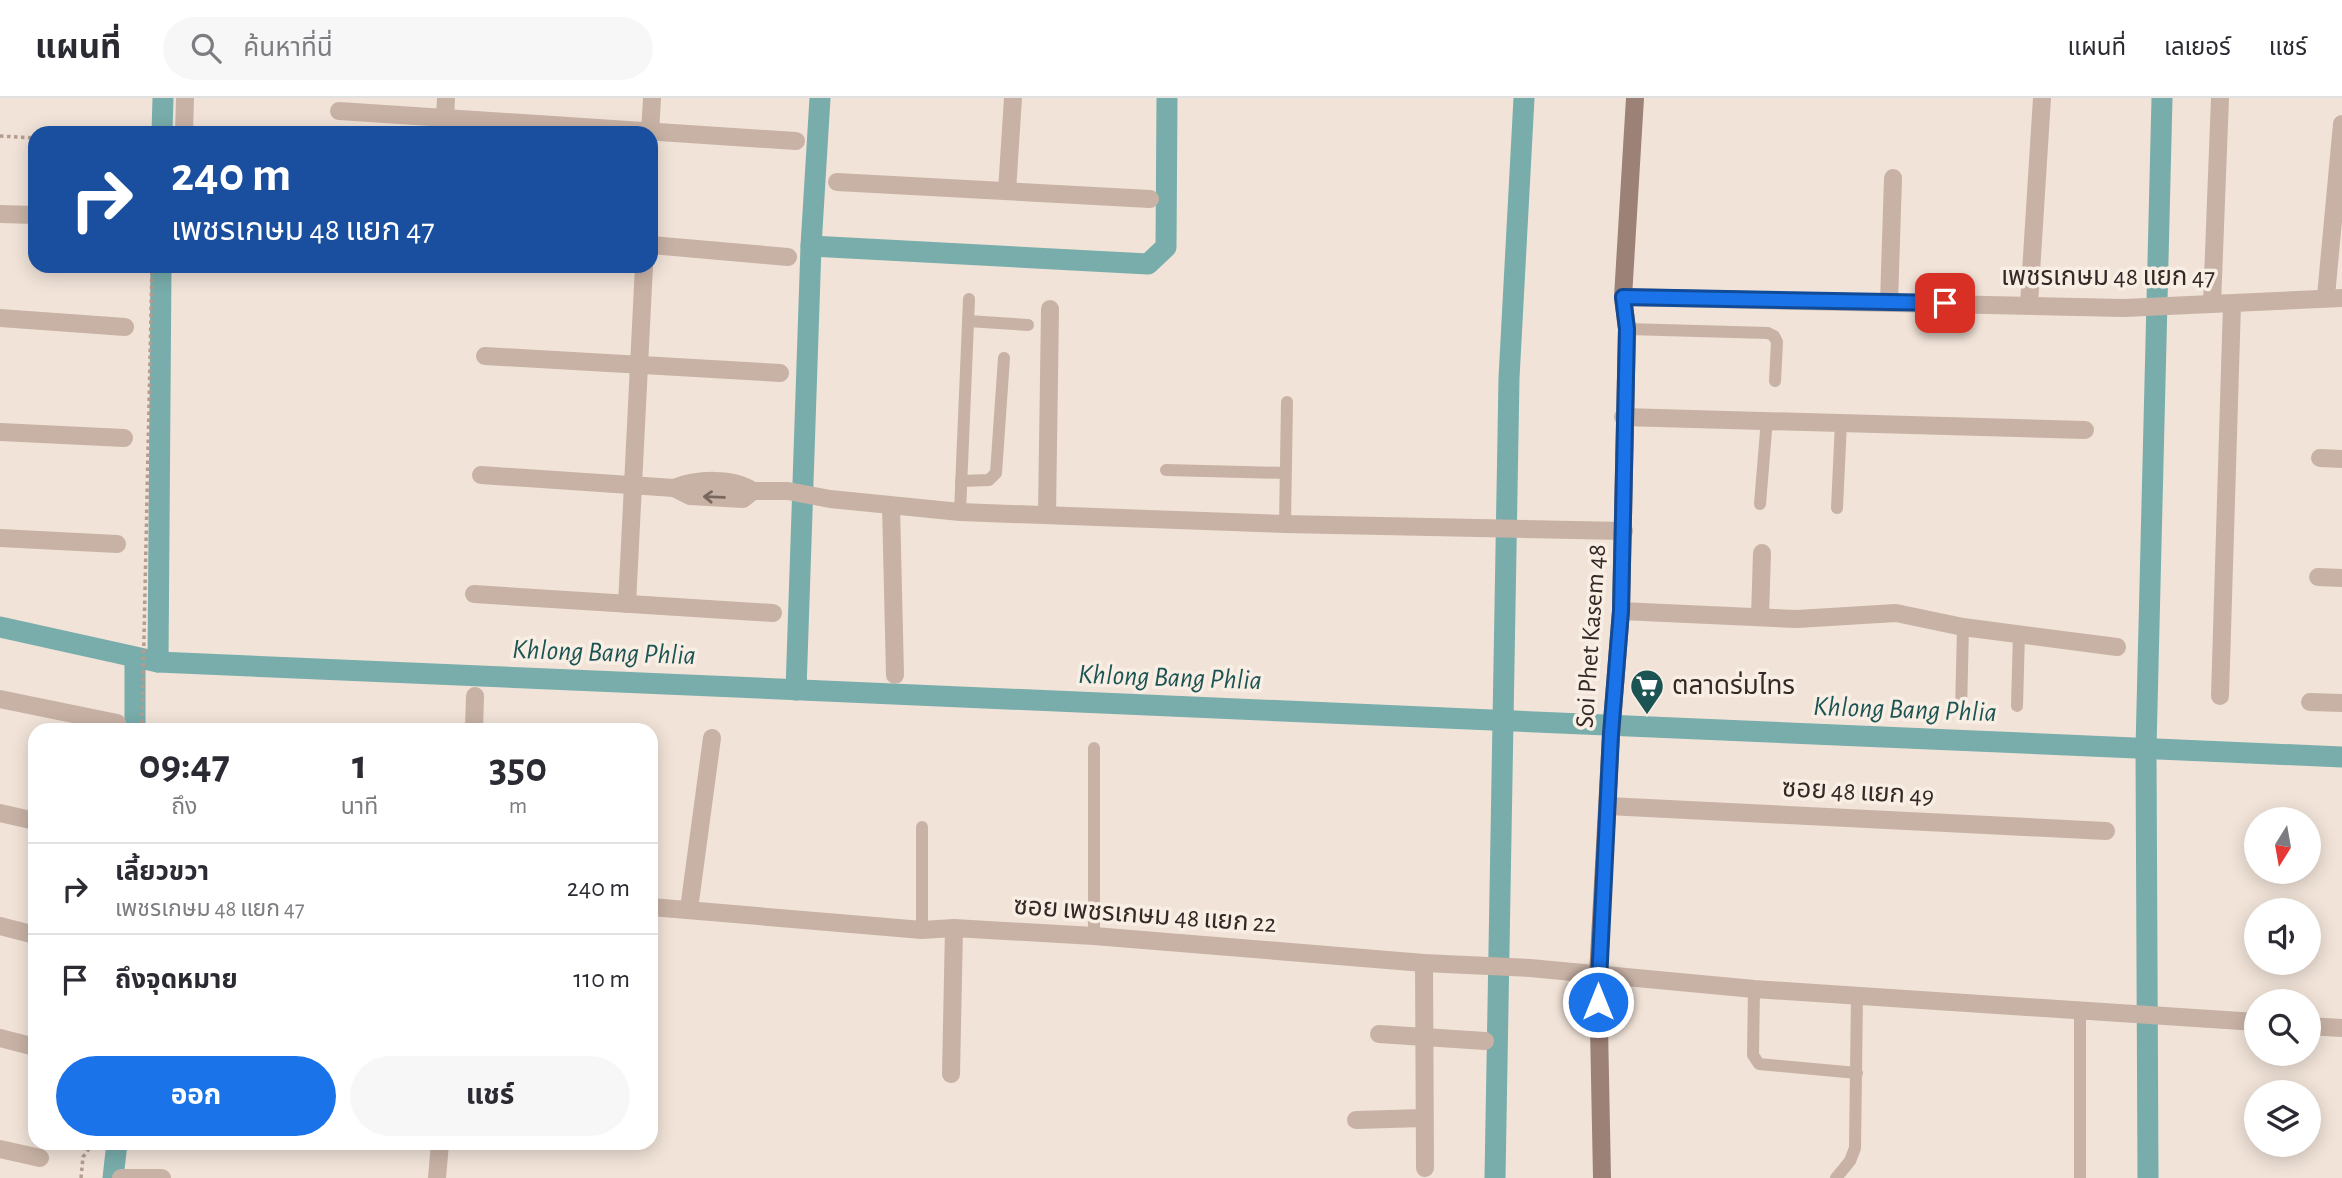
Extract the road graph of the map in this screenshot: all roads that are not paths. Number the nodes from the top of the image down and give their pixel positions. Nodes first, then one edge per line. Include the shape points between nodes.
1 (185, 98) edge
2 (446, 98) edge
3 (652, 98) edge
4 (1013, 98) edge
5 (1634, 98) edge
6 (2042, 98) edge
7 (2220, 98) edge
8 (339, 111) dead end
9 (445, 118) junction
10 (2342, 124) edge
11 (184, 126) edge
12 (562, 126) edge
13 (650, 126) edge
14 (658, 132) edge
15 (796, 141) dead end
16 (1894, 178) dead end
17 (837, 182) dead end
18 (1007, 191) junction
19 (1150, 199) dead end
20 (0, 214) edge
21 (28, 215) edge
22 (658, 246) edge
23 (788, 257) dead end
24 (644, 273) edge
25 (1623, 297) junction
26 (2334, 297) edge
27 (969, 299) dead end
28 (1889, 303) junction
29 (2029, 304) junction
30 (2212, 304) junction
31 (2232, 304) junction
32 (1050, 309) dead end
33 (0, 318) edge
34 (968, 321) junction
35 (1028, 325) dead end
36 (125, 327) dead end
37 (1627, 329) junction
38 (485, 356) dead end
39 (1004, 358) dead end
40 (639, 365) junction
41 (780, 373) dead end
42 (1776, 381) dead end
43 (1287, 402) dead end
44 (1623, 417) junction
45 (1767, 419) junction
46 (1841, 422) junction
47 (2085, 430) dead end
48 (0, 432) edge
49 (124, 439) dead end
50 (2320, 458) dead end
51 (2342, 459) edge
52 (1167, 470) dead end
53 (1285, 473) junction
54 (481, 475) dead end
55 (961, 481) junction
56 (633, 485) junction
57 (1760, 504) dead end
58 (891, 506) junction
59 (1837, 508) dead end
60 (960, 512) junction
61 (1047, 514) junction
62 (1285, 524) junction
63 (1624, 531) junction
64 (0, 538) edge
65 (117, 544) dead end
66 (1762, 553) dead end
67 (2318, 577) dead end
68 (2342, 578) edge
69 (474, 594) dead end
70 (627, 604) junction
71 (1621, 611) junction
72 (773, 612) dead end
73 (1760, 617) junction
74 (1963, 627) junction
75 (2019, 633) junction
76 (2117, 647) dead end
77 (895, 675) dead end
78 (475, 696) dead end
79 (2220, 696) dead end
80 (0, 699) edge
81 (2310, 702) dead end
82 (2342, 703) edge
83 (2017, 706) dead end
84 (1961, 711) dead end
85 (117, 723) dead end
86 (474, 723) edge
87 (712, 738) dead end
88 (1094, 748) dead end
89 (1608, 806) junction
90 (0, 813) edge
91 (28, 819) edge
92 (922, 827) dead end
93 (2106, 831) dead end
94 (658, 907) edge
95 (689, 909) junction
96 (0, 926) edge
97 (954, 928) junction
98 (922, 930) junction
99 (28, 933) edge
100 (1094, 936) junction
101 (1424, 963) junction
102 (1598, 976) junction
103 (1754, 989) junction
104 (1857, 995) junction
105 (2080, 1008) junction
106 (2244, 1021) edge
107 (2321, 1027) edge
108 (2342, 1028) edge
109 (1379, 1034) dead end
110 (1424, 1037) junction
111 (0, 1038) edge
112 (1485, 1041) dead end
113 (28, 1045) edge
114 (1857, 1073) junction
115 (951, 1074) dead end
116 (1424, 1118) junction
117 (1356, 1120) dead end
118 (0, 1149) edge
119 (439, 1150) edge
120 (40, 1158) dead end
121 (1424, 1168) dead end
122 (121, 1178) edge
123 (162, 1178) edge
124 (437, 1178) edge
125 (1602, 1178) edge
126 (1836, 1178) edge
127 (2080, 1178) edge

1 - 11 street
2 - 9 street
3 - 13 street
4 - 18 street
5 - 25 street, Soi Phet Kasem 48
6 - 29 street
7 - 30 street
8 - 9 street
9 - 12 street
10 - 26 street
14 - 15 street
16 - 28 street
17 - 18 street
18 - 19 street
20 - 21 street
22 - 23 street
24 - 40 street
25 - 28 street, เพชรเกษม 48 แยก 47
25 - 37 street, Soi Phet Kasem 48
26 - 31 street, เพชรเกษม 48 แยก 47
27 - 34 lane
28 - 29 street, เพชรเกษม 48 แยก 47
29 - 30 street, เพชรเกษม 48 แยก 47 via 2124,308
30 - 31 street, เพชรเกษม 48 แยก 47
31 - 79 street
32 - 61 street
33 - 36 street
34 - 35 lane
34 - 55 lane
37 - 42 lane via 1768,333 1777,342
37 - 44 street, Soi Phet Kasem 48
38 - 40 street
39 - 55 lane via 996,474 989,481
40 - 41 street
40 - 56 street
43 - 53 lane
44 - 45 street
44 - 63 street, Soi Phet Kasem 48
45 - 46 street
45 - 57 lane
46 - 47 street
46 - 59 lane
48 - 49 street
50 - 51 street
52 - 53 lane
53 - 62 lane
54 - 56 street
55 - 60 lane
56 - 58 street via 674,488 690,496 743,499 753,491 788,491
56 - 70 street
58 - 60 street
58 - 77 street
60 - 61 street
61 - 62 street
62 - 63 street
63 - 71 street, Soi Phet Kasem 48
64 - 65 street
66 - 73 street
67 - 68 street
69 - 70 street
70 - 72 street
71 - 73 street
71 - 89 street, Soi Phet Kasem 48
73 - 74 street via 1896,613
74 - 75 street
74 - 84 lane
75 - 76 street
75 - 83 lane
78 - 86 street
80 - 85 street
81 - 82 street
87 - 95 street
88 - 100 lane
89 - 93 street, ซอย 48 แยก 49
89 - 102 street, Soi Phet Kasem 48
90 - 91 street
92 - 98 lane
94 - 95 street, ซอย เพชรเกษม 48 แยก 22
95 - 98 street, ซอย เพชรเกษม 48 แยก 22
96 - 99 street
97 - 98 street, ซอย เพชรเกษม 48 แยก 22
97 - 100 street, ซอย เพชรเกษม 48 แยก 22
97 - 115 street
100 - 101 street, ซอย เพชรเกษม 48 แยก 22
101 - 102 street, ซอย เพชรเกษม 48 แยก 22
101 - 110 street
102 - 103 street, ซอย เพชรเกษม 48 แยก 22
102 - 125 street, Soi Phet Kasem 48
103 - 104 street, ซอย เพชรเกษม 48 แยก 22
103 - 114 lane via 1754,1055 1759,1064
104 - 105 street, ซอย เพชรเกษม 48 แยก 22
104 - 114 lane
105 - 106 street, ซอย เพชรเกษม 48 แยก 22
105 - 127 lane
107 - 108 street
109 - 110 street
110 - 112 street
110 - 116 street
111 - 113 street
114 - 126 lane via 1856,1148
116 - 117 street
116 - 121 street
118 - 120 street
119 - 124 street
122 - 123 street

